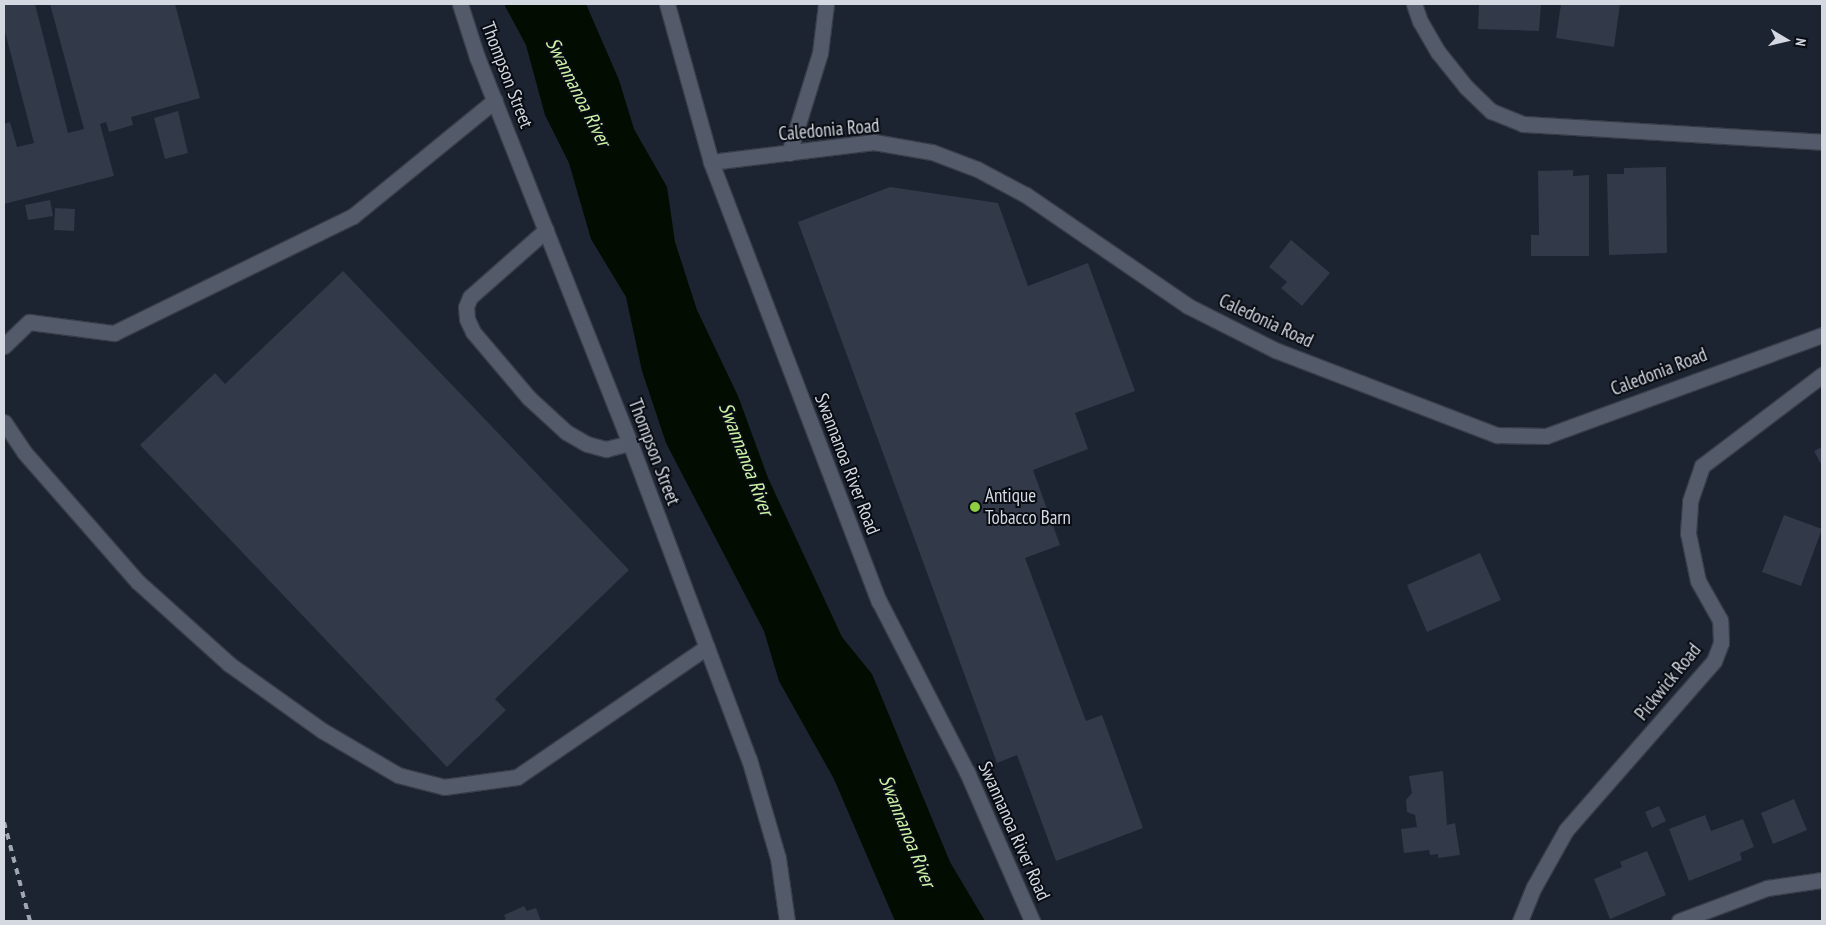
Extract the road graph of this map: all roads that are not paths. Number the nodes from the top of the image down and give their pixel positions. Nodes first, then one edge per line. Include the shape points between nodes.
1 (460, 4) edge
2 (667, 4) edge
3 (826, 4) edge
4 (1414, 4) edge
5 (495, 100) junction
6 (1822, 142) edge
7 (790, 153) junction
8 (710, 162) junction
9 (546, 230) junction
10 (1822, 335) edge
11 (4, 346) edge
12 (1822, 375) edge
13 (4, 422) edge
14 (630, 442) junction
15 (707, 647) junction
16 (1822, 880) edge
17 (787, 921) edge
18 (1032, 921) edge
19 (1520, 921) edge
20 (1680, 921) edge

1 - 5 street, Thompson Street
2 - 8 street, Swannanoa River Road
3 - 7 street via 820,52
4 - 6 street via 1438,52 1466,87 1491,111 1523,124
5 - 9 street, Thompson Street
5 - 11 street via 354,216 114,333 29,322
7 - 8 street, Caledonia Road
7 - 10 street, Caledonia Road via 874,142 932,152 977,169 1026,195 1188,306 1275,350 1498,435 1546,436
8 - 18 street, Swannanoa River Road via 878,601 967,772
9 - 14 street, Thompson Street
9 - 14 street via 470,297 466,307 467,319 473,332 529,398 566,432 587,444 606,449
12 - 19 street, Pickwick Road via 1702,466 1690,501 1688,533 1698,581 1720,620 1721,643 1714,661 1566,830 1534,887
13 - 15 street via 24,452 138,582 229,664 323,731 398,775 444,787 517,777
14 - 15 street, Thompson Street
15 - 17 street, Thompson Street via 766,814 778,858
16 - 20 street via 1767,888

